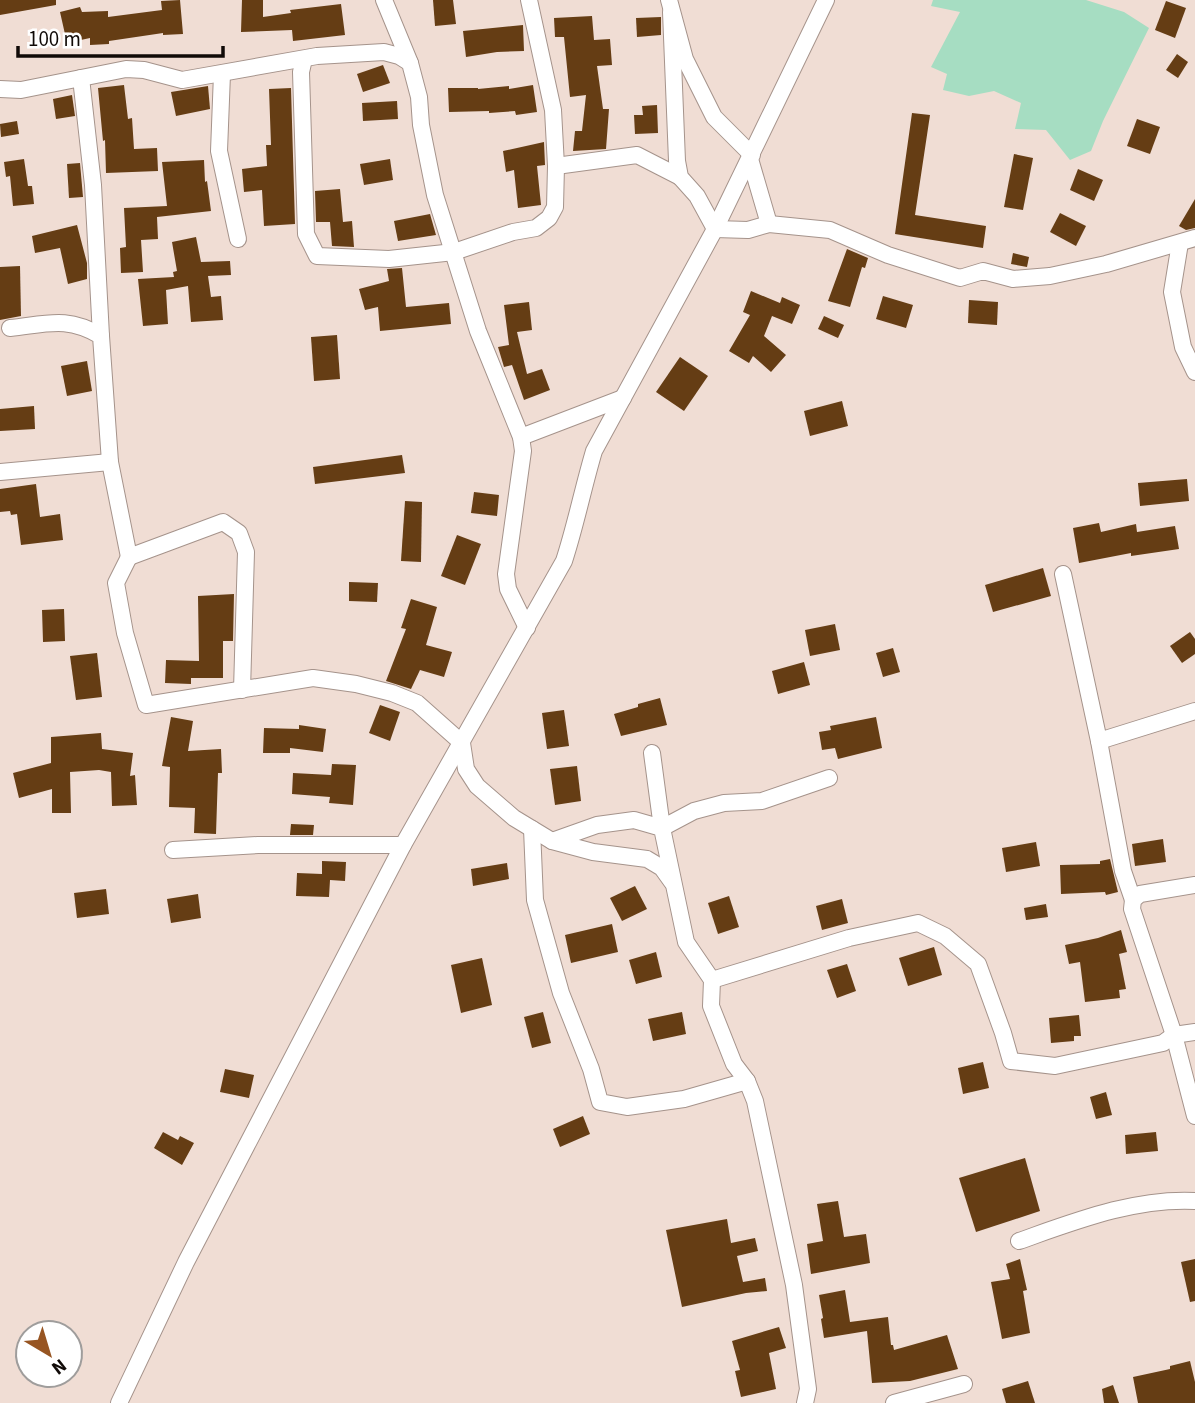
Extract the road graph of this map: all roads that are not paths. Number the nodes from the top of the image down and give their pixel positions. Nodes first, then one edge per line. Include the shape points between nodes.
1 (384, 0) edge
2 (529, 0) edge
3 (826, 0) edge
4 (670, 6) edge
5 (304, 59) junction
6 (410, 63) junction
7 (222, 74) junction
8 (81, 78) junction
9 (0, 89) edge
10 (751, 157) junction
11 (556, 166) junction
12 (680, 177) junction
13 (769, 224) junction
14 (715, 229) junction
15 (238, 239) dead end
16 (1187, 241) edge
17 (454, 252) junction
18 (10, 328) dead end
19 (101, 336) junction
20 (1195, 372) edge
21 (623, 398) junction
22 (520, 437) junction
23 (110, 462) junction
24 (0, 472) edge
25 (129, 557) junction
26 (1063, 574) dead end
27 (527, 628) junction
28 (242, 690) junction
29 (1195, 711) edge
30 (1099, 741) junction
31 (461, 743) junction
32 (652, 753) dead end
33 (829, 778) dead end
34 (662, 828) junction
35 (532, 829) junction
36 (552, 841) junction
37 (403, 845) junction
38 (173, 850) dead end
39 (672, 882) junction
40 (1195, 885) edge
41 (1133, 900) junction
42 (712, 980) junction
43 (1195, 1032) edge
44 (1174, 1035) junction
45 (747, 1081) junction
46 (1195, 1116) edge
47 (1195, 1201) edge
48 (1019, 1241) dead end
49 (964, 1384) dead end
50 (120, 1403) edge
51 (805, 1403) edge
52 (894, 1403) edge

1 - 6 street
2 - 11 street via 553,110
3 - 10 street
4 - 10 street via 685,59 714,117
4 - 12 street
5 - 6 street via 384,52
5 - 7 street
5 - 17 street via 306,234 317,256 389,259
6 - 17 street via 431,177
7 - 8 street via 182,80 126,69
7 - 15 street via 219,151
8 - 9 street via 21,90
8 - 19 street via 93,185
10 - 13 street
10 - 14 street
11 - 12 street via 637,155
11 - 17 street via 555,207 549,218 536,228
12 - 14 street via 697,195
13 - 14 street via 748,230
13 - 16 street via 830,230 960,278 983,271 1013,279 1050,276
14 - 21 street
16 - 20 street via 1172,292 1183,347
17 - 22 street via 478,331
18 - 19 street via 64,321
19 - 23 street
21 - 22 street
21 - 27 street via 594,451 564,561
22 - 27 street via 523,451 506,574 508,589
23 - 24 street
23 - 25 street
25 - 28 street via 116,583 146,705
25 - 28 street via 223,522 239,534 246,552
26 - 30 street
27 - 31 street
28 - 31 street via 313,678 356,684 417,703
29 - 30 street
30 - 41 street via 1123,870
31 - 35 street via 466,769 477,786
31 - 37 street
32 - 34 street
33 - 34 street via 762,800 694,811
34 - 36 street via 634,820 597,825
34 - 39 street
35 - 36 street
35 - 45 street via 535,900 561,993 600,1102 638,1106
36 - 39 street via 648,859
37 - 38 street
37 - 50 street via 186,1262
39 - 42 street via 686,942
40 - 41 street via 1140,894
41 - 44 street via 1132,909
42 - 44 street via 849,938 918,923 945,936 978,964 1011,1061 1055,1066 1163,1043
42 - 45 street via 712,1006 734,1064
43 - 44 street
44 - 46 street
45 - 51 street via 794,1285 808,1389
47 - 48 street via 1127,1206
49 - 52 street

